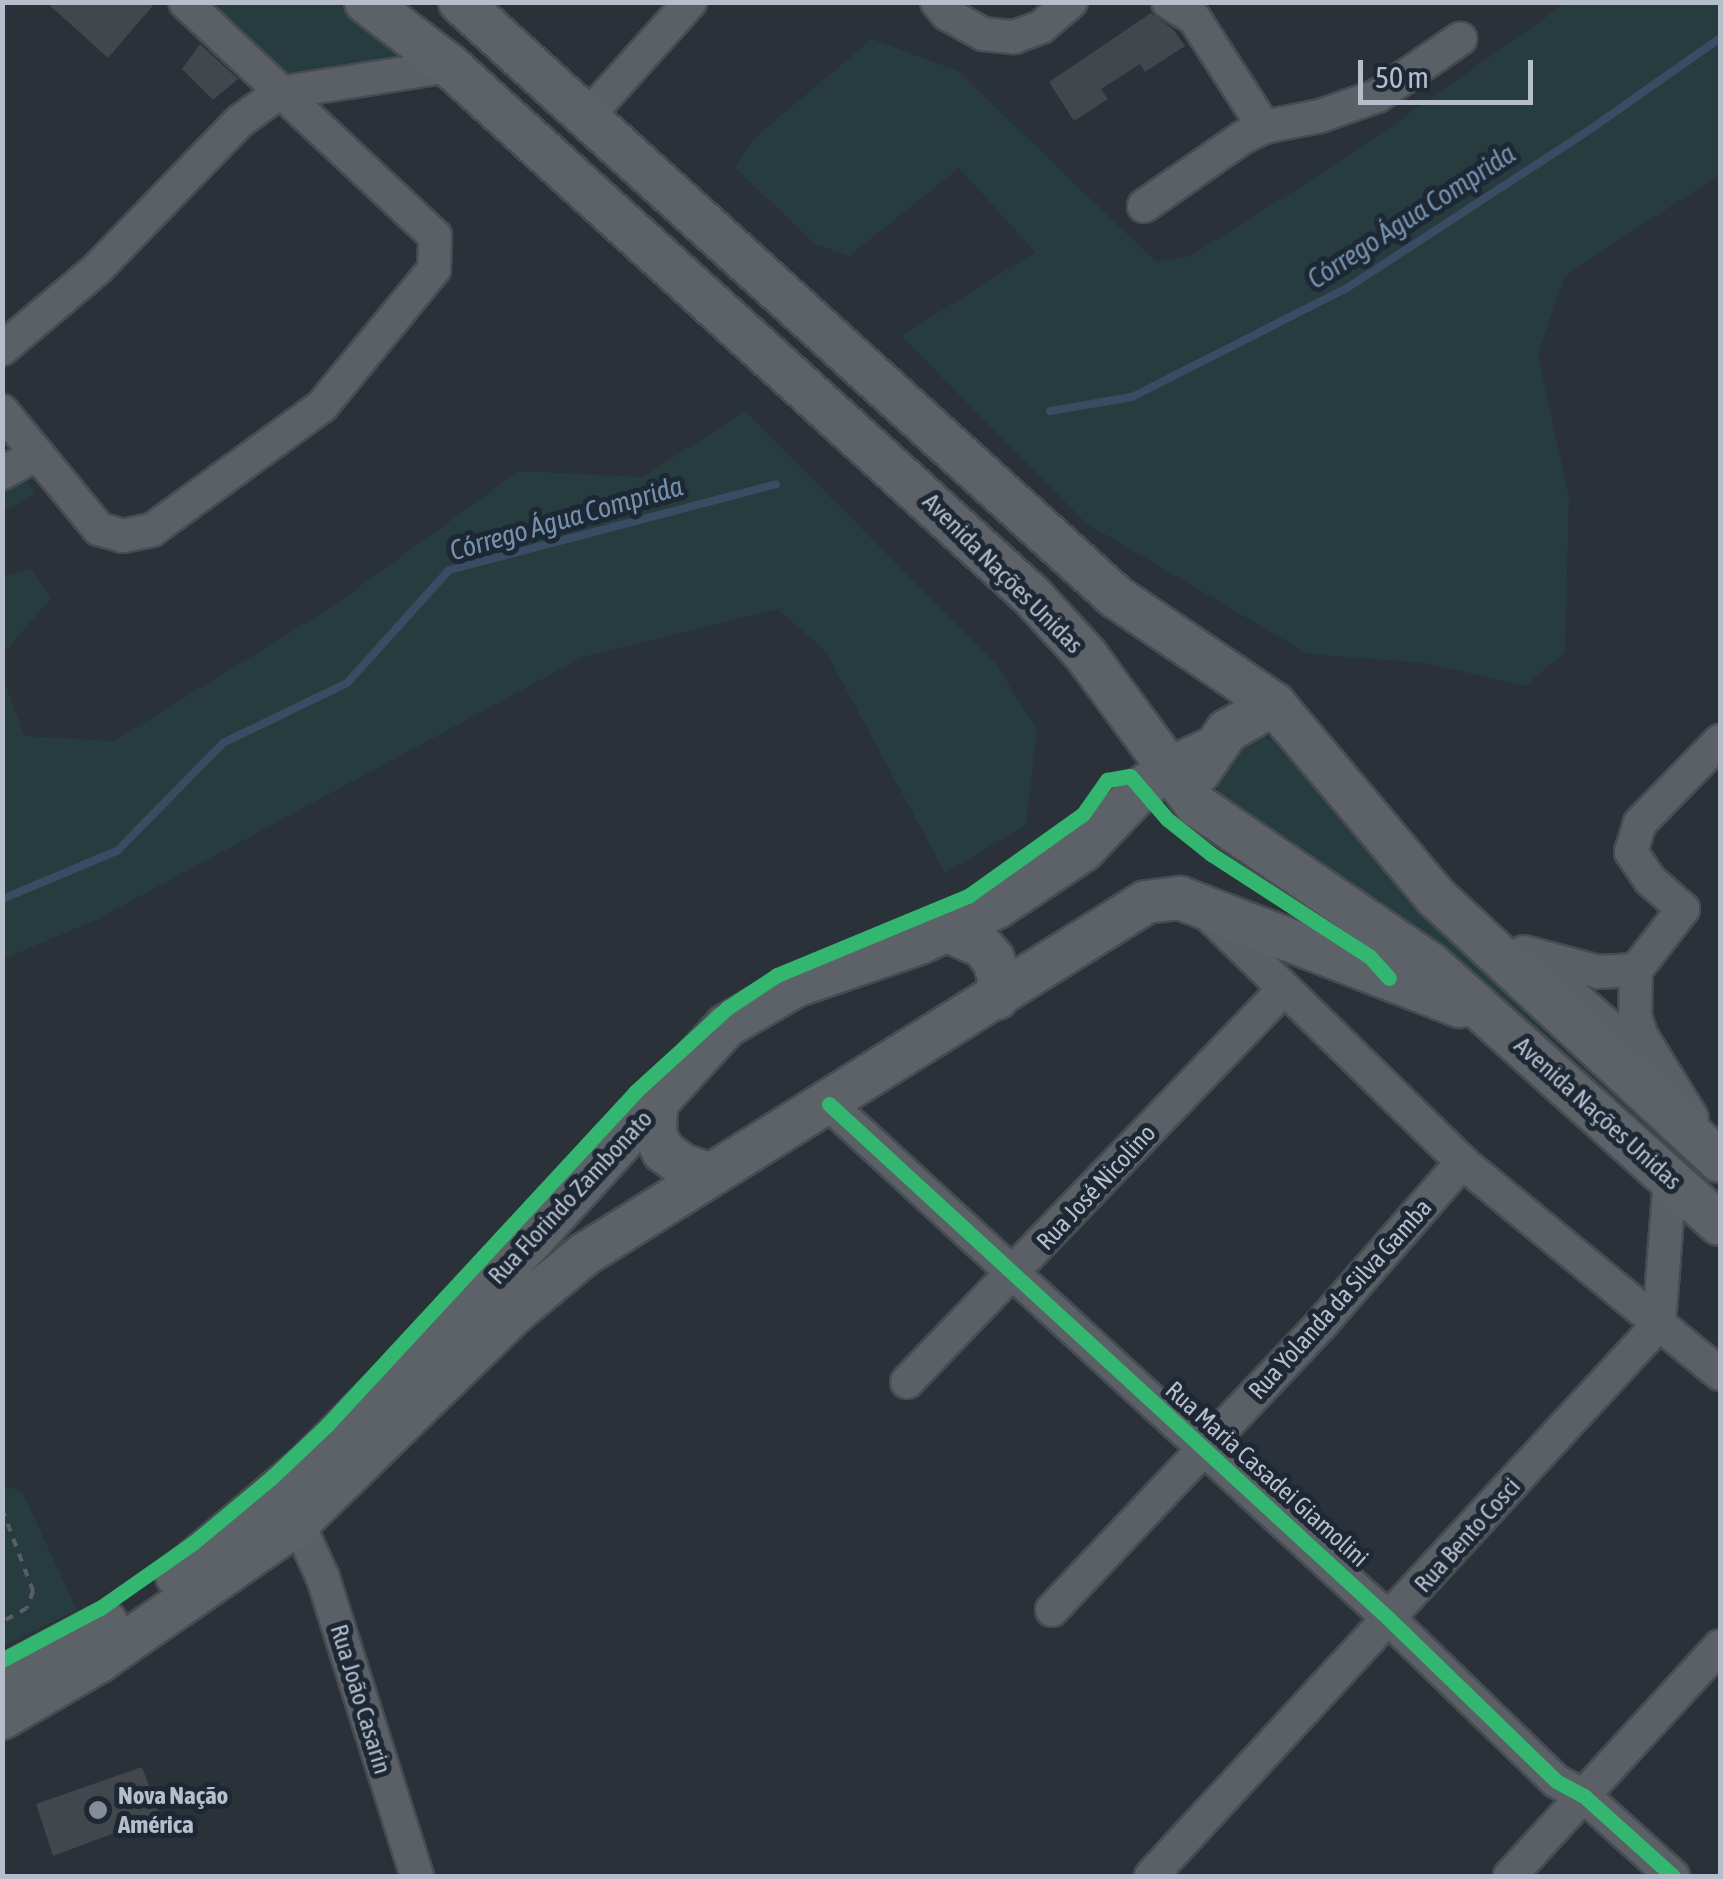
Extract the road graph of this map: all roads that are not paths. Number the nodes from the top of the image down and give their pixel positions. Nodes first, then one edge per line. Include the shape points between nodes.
1 (185, 2) edge
2 (366, 2) edge
3 (460, 2) edge
4 (690, 2) edge
5 (937, 2) edge
6 (972, 2) edge
7 (1071, 2) edge
8 (1186, 8) edge
9 (983, 34) junction
10 (1460, 40) dead end
11 (450, 66) junction
12 (279, 93) junction
13 (586, 118) junction
14 (1264, 127) junction
15 (1144, 206) dead end
16 (2, 349) edge
17 (2, 411) edge
18 (38, 454) junction
19 (2, 473) edge
20 (1274, 704) junction
21 (1140, 734) junction
22 (1720, 740) edge
23 (1212, 749) junction
24 (1168, 770) junction
25 (1196, 806) junction
26 (1082, 850) junction
27 (1437, 898) junction
28 (1202, 908) junction
29 (946, 930) junction
30 (1524, 952) junction
31 (1636, 970) junction
32 (1284, 989) junction
33 (997, 998) junction
34 (1492, 1018) junction
35 (1660, 1073) junction
36 (829, 1104) junction
37 (656, 1107) junction
38 (1720, 1159) edge
39 (1462, 1162) junction
40 (708, 1174) junction
41 (1670, 1177) junction
42 (1720, 1224) edge
43 (1012, 1276) junction
44 (1659, 1324) junction
45 (1720, 1374) edge
46 (907, 1382) dead end
47 (1203, 1449) junction
48 (298, 1524) junction
49 (1052, 1610) dead end
50 (1389, 1619) junction
51 (1720, 1646) edge
52 (2, 1678) edge
53 (2, 1718) edge
54 (1584, 1796) junction
55 (417, 1876) edge
56 (1151, 1876) edge
57 (1510, 1876) edge
58 (1673, 1876) edge

1 - 12 street
2 - 11 main road, Avenida Nações Unidas
3 - 13 main road, Avenida Nações Unidas
4 - 13 street
5 - 9 street
6 - 9 street via 982,14
7 - 9 street via 1041,27 1014,36
8 - 14 street
10 - 14 street via 1377,96
11 - 12 street
11 - 13 main road via 477,69 556,134
11 - 21 main road, Avenida Nações Unidas via 1032,596 1086,655
12 - 16 street via 240,121 98,269
12 - 18 street via 434,236 434,270 322,406 152,530 123,536 99,529
13 - 20 main road, Avenida Nações Unidas via 1116,596
14 - 15 street
17 - 18 street
18 - 19 street
20 - 23 main road, Rua Florindo Zambonato
20 - 27 main road, Avenida Nações Unidas
21 - 24 main road, Avenida Nações Unidas
21 - 26 main road via 1114,810
22 - 31 street via 1640,822 1631,852 1650,880 1684,909
23 - 24 main road, Rua Florindo Zambonato
23 - 25 main road via 1198,775
24 - 25 main road, Avenida Nações Unidas
24 - 26 main road, Rua Florindo Zambonato
25 - 34 main road, Avenida Nações Unidas via 1396,939
26 - 29 main road, Rua Florindo Zambonato via 998,907
27 - 30 street
27 - 38 main road, Avenida Nações Unidas
28 - 32 street
28 - 33 main road, Rua Florindo Zambonato via 1180,898 1146,902
28 - 34 main road, Rua Florindo Zambonato
29 - 33 main road via 982,946 993,959
29 - 37 main road, Rua Florindo Zambonato via 768,998 726,1026
30 - 31 street via 1598,972
30 - 35 street
31 - 35 street via 1635,1016
32 - 39 street
32 - 43 street, Rua José Nicolino
33 - 36 main road, Rua Florindo Zambonato
34 - 41 main road, Avenida Nações Unidas
35 - 38 street
36 - 40 main road, Rua Florindo Zambonato
36 - 43 street, Rua Maria Casadei Giamolini
37 - 40 main road via 662,1151
37 - 52 main road, Rua Florindo Zambonato via 305,1468 224,1541 95,1630
39 - 44 street
39 - 47 street, Rua Yolanda da Silva Gamba
40 - 48 main road, Rua Florindo Zambonato via 584,1254 516,1311
41 - 42 main road, Avenida Nações Unidas
41 - 44 street
43 - 46 street, Rua José Nicolino
43 - 47 street, Rua Maria Casadei Giamolini
44 - 45 street
44 - 50 street, Rua Bento Cosci
47 - 49 street, Rua Yolanda da Silva Gamba
47 - 50 street, Rua Maria Casadei Giamolini
48 - 53 main road, Rua Florindo Zambonato via 129,1641
48 - 55 street, Rua João Casarin via 323,1578
50 - 54 street, Rua Maria Casadei Giamolini via 1556,1781
50 - 56 street, Rua Bento Cosci
51 - 54 street
54 - 57 street
54 - 58 street, Rua Maria Casadei Giamolini

